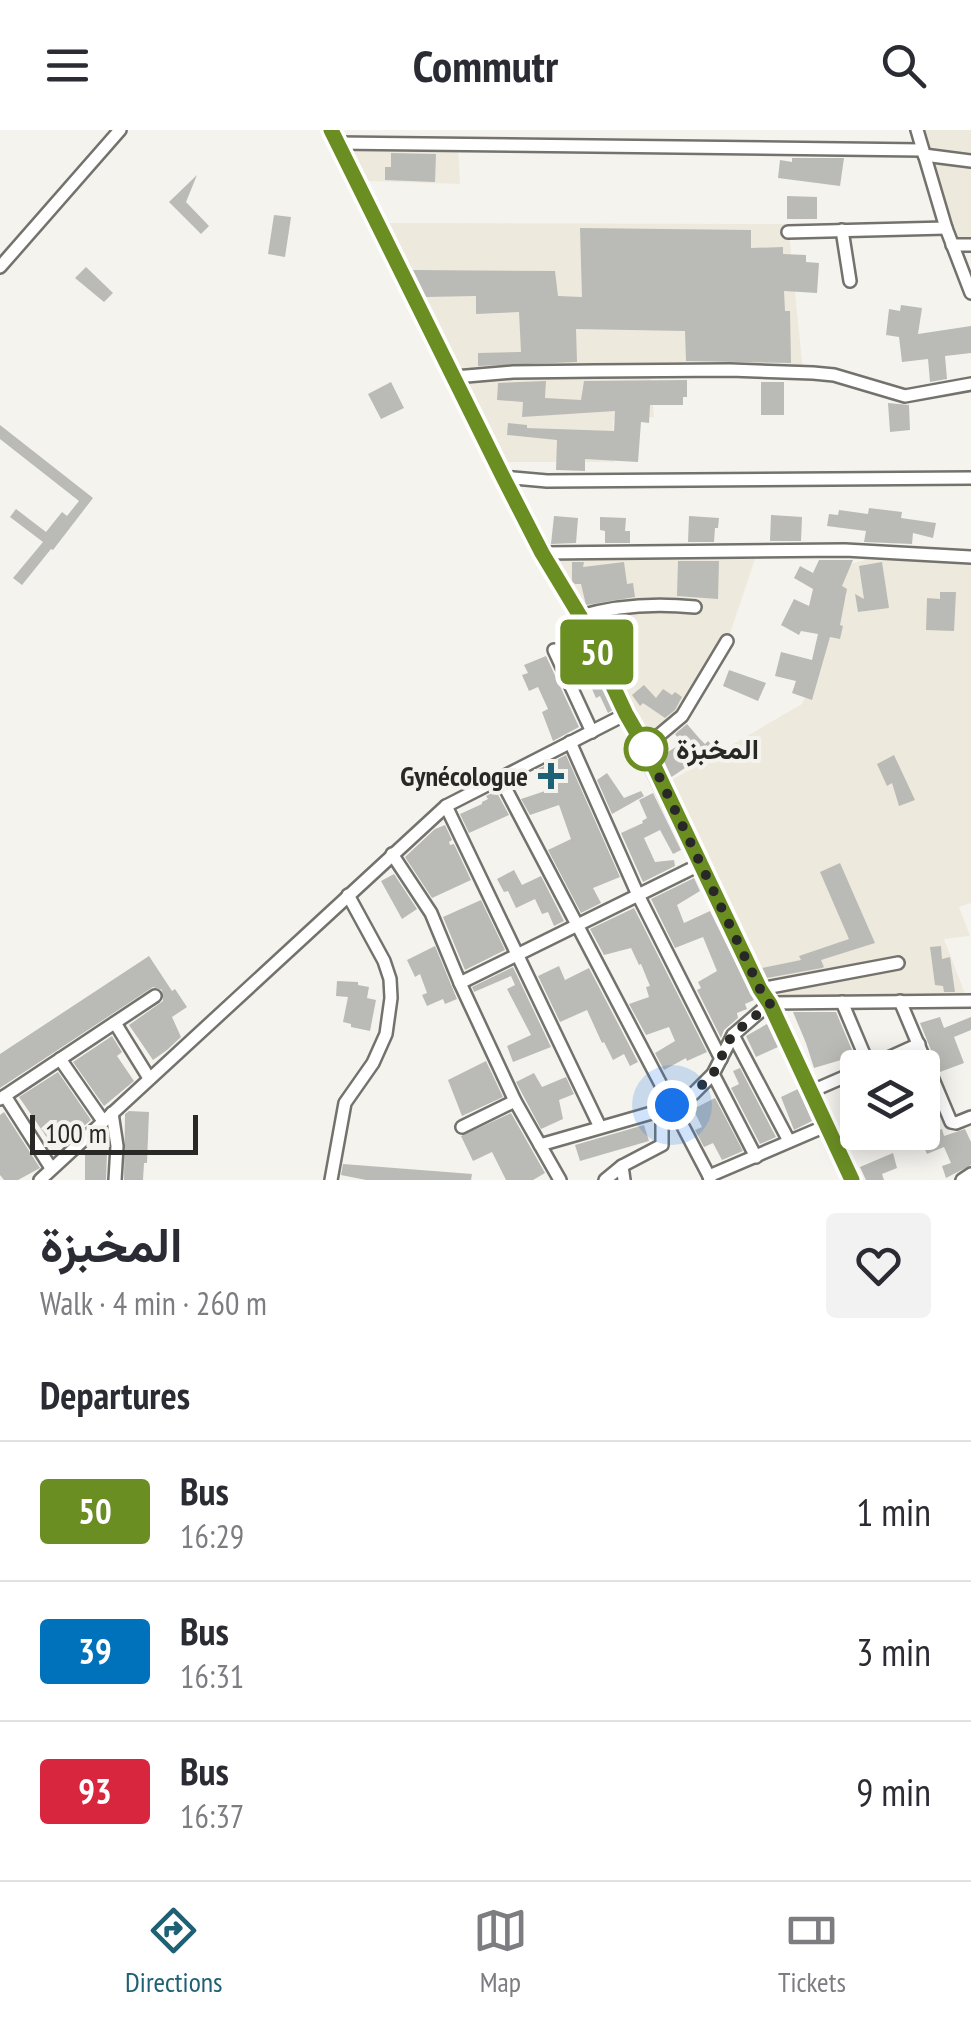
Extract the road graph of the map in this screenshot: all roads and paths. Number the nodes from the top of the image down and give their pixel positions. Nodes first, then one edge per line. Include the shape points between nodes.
1 (120, 130) edge
2 (917, 130) edge
3 (334, 136) edge
4 (923, 153) junction
5 (971, 161) edge
6 (946, 228) junction
7 (842, 230) junction
8 (788, 232) dead end
9 (952, 245) junction
10 (971, 245) edge
11 (0, 268) edge
12 (850, 280) dead end
13 (971, 294) edge
14 (455, 377) junction
15 (971, 384) edge
16 (503, 477) junction
17 (971, 478) edge
18 (542, 553) junction
19 (971, 557) edge
20 (695, 607) dead end
21 (580, 616) junction
22 (728, 641) dead end
23 (554, 650) dead end
24 (626, 714) junction
25 (592, 732) junction
26 (570, 742) junction
27 (645, 747) junction
28 (500, 778) junction
29 (446, 806) junction
30 (392, 854) junction
31 (701, 864) junction
32 (348, 895) junction
33 (638, 895) junction
34 (578, 926) junction
35 (517, 956) junction
36 (898, 963) dead end
37 (460, 983) junction
38 (760, 989) junction
39 (155, 996) dead end
40 (900, 1001) junction
41 (842, 1002) junction
42 (770, 1004) junction
43 (969, 1005) edge
44 (115, 1023) junction
45 (732, 1035) junction
46 (918, 1044) junction
47 (860, 1050) edge
48 (905, 1050) edge
49 (721, 1059) junction
50 (60, 1060) junction
51 (713, 1074) junction
52 (149, 1078) junction
53 (840, 1079) edge
54 (812, 1092) junction
55 (2, 1097) edge
56 (515, 1101) junction
57 (667, 1108) junction
58 (107, 1117) junction
59 (971, 1117) edge
60 (462, 1126) dead end
61 (600, 1126) junction
62 (828, 1126) junction
63 (790, 1141) junction
64 (540, 1145) junction
65 (756, 1156) junction
66 (622, 1166) junction
67 (971, 1174) edge
68 (45, 1176) edge
69 (709, 1178) edge
70 (116, 1180) edge
71 (330, 1180) edge
72 (560, 1180) edge
73 (605, 1180) edge
74 (624, 1180) edge
75 (852, 1180) edge
76 (962, 1180) edge

1 - 11 street
2 - 4 street
3 - 4 street
3 - 14 main road
4 - 5 street
4 - 6 street
6 - 7 street
6 - 9 street
7 - 8 street
7 - 12 street
9 - 10 street
9 - 13 street
14 - 15 street via 812,373 905,396
14 - 16 main road
16 - 17 street
16 - 18 main road
18 - 19 street via 846,550
18 - 21 main road
20 - 21 street via 630,606
21 - 24 main road
22 - 27 street via 682,716
23 - 25 street
24 - 25 street
24 - 27 main road
25 - 26 street
26 - 28 street
26 - 33 street
27 - 31 main road
28 - 29 street
28 - 34 street
29 - 30 street
29 - 35 street
30 - 32 street
30 - 37 street via 431,914
31 - 33 street
31 - 38 main road
32 - 52 street
32 - 71 street via 384,961 391,998 374,1063 345,1103
33 - 34 street
33 - 49 street
34 - 35 street
34 - 57 street
35 - 37 street
35 - 61 street
36 - 38 street
37 - 56 street
38 - 42 main road
39 - 44 street
40 - 41 street
40 - 43 street
40 - 46 street
41 - 42 street
41 - 47 street
42 - 45 street
42 - 54 main road
44 - 50 street
44 - 52 street
45 - 49 street
45 - 63 street
46 - 48 street
46 - 59 street via 951,1122
49 - 51 street
50 - 55 street
50 - 58 street
51 - 57 street
51 - 65 street
52 - 58 street
53 - 54 street
54 - 62 main road
55 - 68 street
56 - 60 street
56 - 64 street
57 - 61 street
57 - 66 street via 662,1145
57 - 69 street
58 - 68 street
58 - 70 street via 117,1146
61 - 64 street
62 - 63 street
62 - 75 main road
63 - 65 street
64 - 72 street
65 - 69 street
66 - 73 street
66 - 74 street
67 - 76 street

